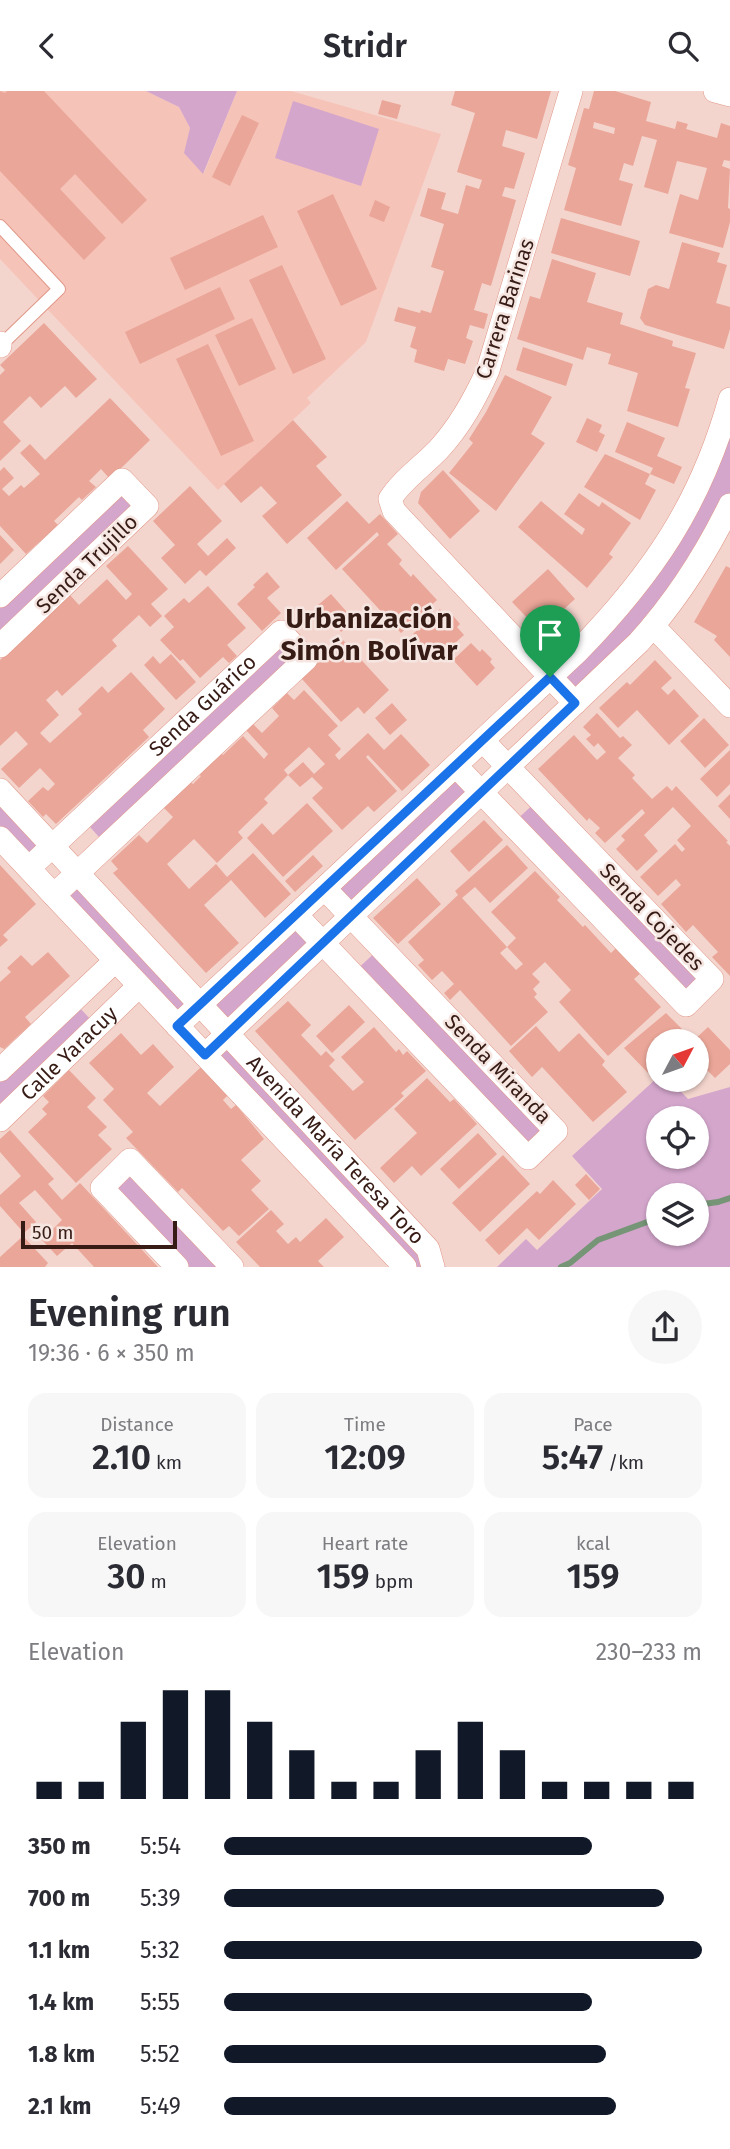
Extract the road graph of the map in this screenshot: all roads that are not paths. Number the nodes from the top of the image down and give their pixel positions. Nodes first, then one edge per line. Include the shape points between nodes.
1 (571, 91) edge
2 (715, 91) edge
3 (730, 96) edge
4 (0, 226) edge
5 (1, 345) edge
6 (730, 399) edge
7 (730, 505) edge
8 (0, 596) edge
9 (653, 626) junction
10 (0, 646) edge
11 (550, 677) junction
12 (575, 703) junction
13 (730, 706) edge
14 (483, 741) junction
15 (456, 766) junction
16 (508, 767) junction
17 (0, 790) edge
18 (481, 792) junction
19 (0, 838) edge
20 (52, 847) junction
21 (29, 869) junction
22 (78, 873) junction
23 (325, 888) junction
24 (54, 895) junction
25 (296, 915) junction
26 (351, 916) junction
27 (323, 943) junction
28 (116, 961) junction
29 (139, 986) junction
30 (200, 1005) junction
31 (177, 1026) junction
32 (227, 1034) junction
33 (205, 1055) junction
34 (0, 1070) edge
35 (0, 1120) edge
36 (432, 1260) edge
37 (177, 1267) edge
38 (232, 1267) edge
39 (405, 1267) edge

1 - 11 street, Carrera Barinas via 488,370 460,423 390,499 394,511
2 - 3 street
4 - 5 lane via 59,289
6 - 11 street via 701,482 665,546 630,596
7 - 9 street via 707,550
8 - 10 street, Senda Trujillo via 122,480 147,506
9 - 12 street
9 - 13 street
11 - 12 street
11 - 14 street
12 - 16 street
14 - 15 street
14 - 16 street, Senda Cojedes
15 - 18 street, Senda Cojedes
15 - 23 street
16 - 18 street
16 - 18 street, Senda Cojedes via 712,979 686,1005
17 - 20 street, Avenida María Teresa Toro
18 - 26 street
19 - 21 street, Avenida María Teresa Toro
20 - 21 street, Senda Guárico
20 - 22 street, Avenida María Teresa Toro
20 - 22 street, Senda Guárico via 281,632 306,659
21 - 24 street, Avenida María Teresa Toro
22 - 24 street, Senda Guárico
22 - 30 street, Avenida María Teresa Toro
23 - 25 street
23 - 26 street, Senda Miranda
24 - 28 street, Avenida María Teresa Toro
25 - 27 street, Senda Miranda
25 - 30 street
26 - 27 street
26 - 27 street, Senda Miranda via 556,1131 528,1158
27 - 32 street
28 - 29 street, Avenida María Teresa Toro
28 - 34 street, Calle Yaracuy
29 - 31 street, Avenida María Teresa Toro
29 - 35 street, Calle Yaracuy
30 - 31 street
30 - 32 street, Avenida María Teresa Toro
31 - 33 street, Avenida María Teresa Toro
32 - 33 street
32 - 36 street, Avenida María Teresa Toro
33 - 39 street, Avenida María Teresa Toro
37 - 38 street via 102,1188 130,1160

